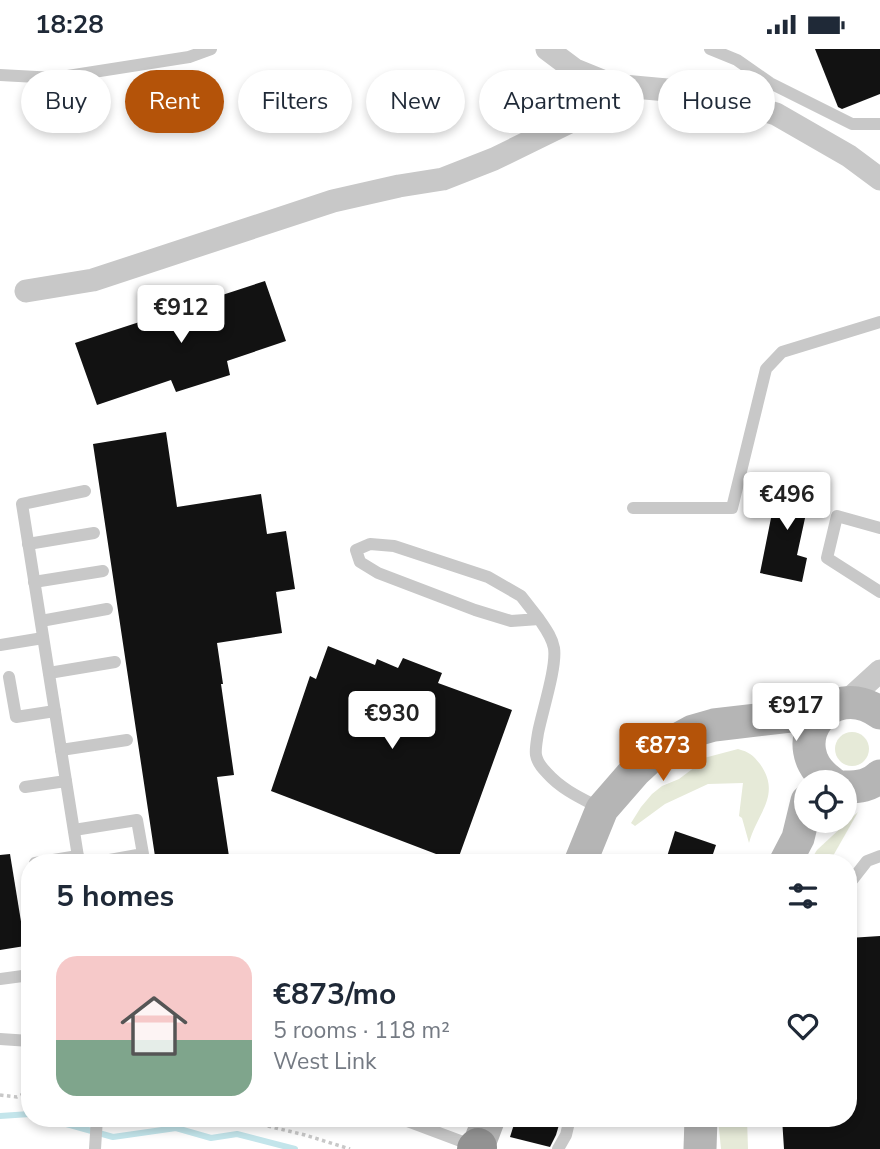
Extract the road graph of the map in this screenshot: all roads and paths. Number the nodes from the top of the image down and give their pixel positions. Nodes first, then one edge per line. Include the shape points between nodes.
1 (211, 49) edge
2 (547, 49) edge
3 (710, 49) edge
4 (193, 53) edge
5 (575, 70) edge
6 (0, 75) edge
7 (644, 88) edge
8 (880, 124) edge
9 (546, 133) edge
10 (880, 179) edge
11 (26, 292) dead end
12 (880, 322) edge
13 (85, 491) dead end
14 (633, 508) dead end
15 (880, 528) edge
16 (94, 533) dead end
17 (28, 544) junction
18 (103, 571) dead end
19 (34, 582) junction
20 (880, 592) edge
21 (107, 609) dead end
22 (540, 619) junction
23 (41, 621) junction
24 (43, 638) junction
25 (0, 645) edge
26 (115, 662) dead end
27 (880, 671) edge
28 (49, 673) junction
29 (9, 677) dead end
30 (835, 707) junction
31 (55, 711) junction
32 (880, 713) edge
33 (759, 720) junction
34 (127, 740) dead end
35 (61, 750) junction
36 (832, 770) edge
37 (836, 770) edge
38 (66, 782) junction
39 (25, 787) dead end
40 (602, 809) junction
41 (74, 829) junction
42 (78, 854) edge
43 (143, 854) edge
44 (584, 854) edge
45 (880, 856) edge
46 (857, 874) edge
47 (21, 976) edge
48 (0, 979) edge
49 (0, 1039) edge
50 (21, 1040) edge
51 (0, 1095) edge
52 (21, 1095) edge
53 (96, 1127) edge
54 (272, 1127) edge
55 (430, 1127) edge
56 (568, 1127) edge
57 (701, 1127) edge
58 (480, 1143) edge
59 (95, 1149) edge
60 (350, 1149) edge
61 (558, 1149) edge
62 (700, 1149) edge

1 - 4 lane
2 - 5 street
3 - 8 lane via 737,59 770,83 852,124
4 - 6 lane via 55,78
7 - 10 street via 711,94 776,114
9 - 11 street via 443,179 333,201 93,280
12 - 14 lane via 782,352 766,369 732,508
13 - 17 lane via 22,504
15 - 20 lane via 837,516 827,558
16 - 17 lane
17 - 19 lane
18 - 19 lane
19 - 23 lane
21 - 23 lane
22 - 22 lane via 511,621 475,610 378,573 360,562 356,550 370,544 394,546 488,577 521,596
22 - 40 lane via 550,636 554,660 536,755 548,775
23 - 24 lane
24 - 25 lane
24 - 28 lane
26 - 28 lane
27 - 30 street
28 - 31 lane
29 - 31 lane via 16,717
30 - 32 street via 859,703
30 - 33 street
30 - 37 street via 817,720 809,742
31 - 35 lane
33 - 36 street
33 - 40 street via 715,725 671,743 648,759
34 - 35 lane
35 - 38 lane
38 - 39 lane
38 - 41 lane
40 - 44 street
41 - 42 lane
41 - 43 lane via 137,820
45 - 46 lane via 867,861
47 - 48 lane
49 - 50 lane
51 - 52 path
53 - 59 lane
54 - 60 path
55 - 58 lane
56 - 61 lane
57 - 62 street

